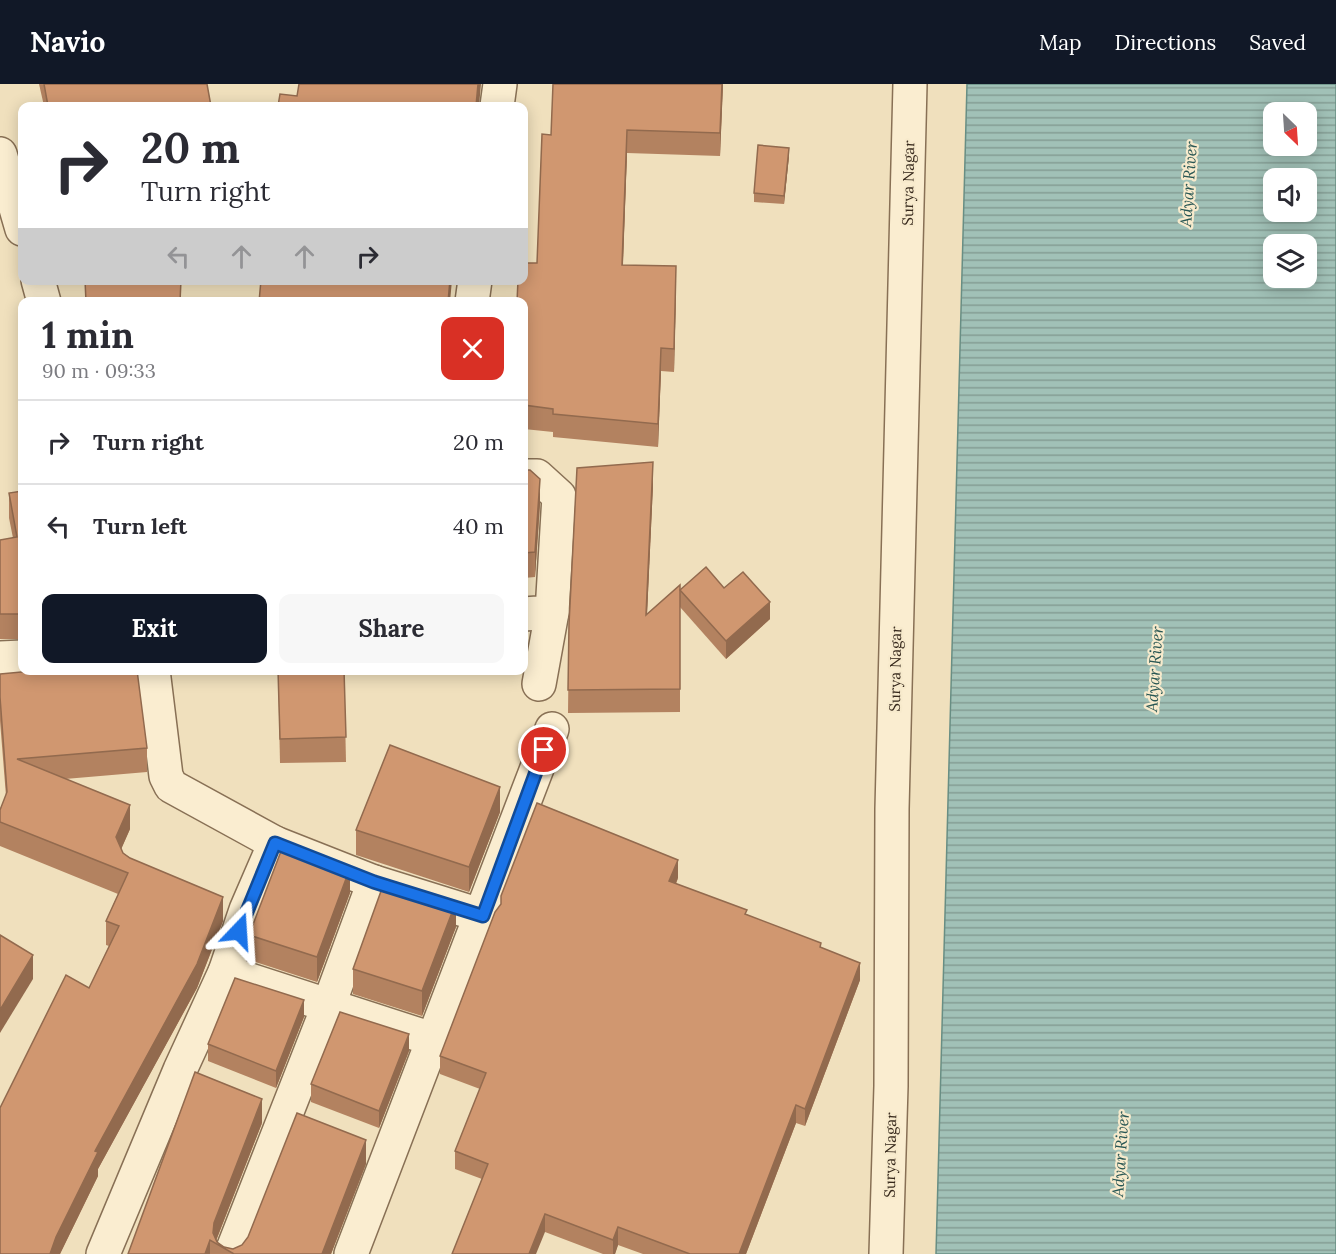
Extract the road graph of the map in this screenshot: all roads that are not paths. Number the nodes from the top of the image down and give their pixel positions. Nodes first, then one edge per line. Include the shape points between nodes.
1 (500, 84) edge
2 (910, 84) edge
3 (498, 102) edge
4 (0, 154) edge
5 (18, 215) edge
6 (528, 476) edge
7 (538, 613) edge
8 (18, 657) edge
9 (0, 658) edge
10 (154, 675) edge
11 (539, 684) dead end
12 (552, 729) dead end
13 (275, 843) junction
14 (374, 882) junction
15 (213, 897) edge
16 (246, 910) junction
17 (483, 916) junction
18 (225, 972) junction
19 (328, 1007) junction
20 (432, 1039) junction
21 (180, 1070) junction
22 (211, 1082) edge
23 (275, 1107) junction
24 (317, 1124) edge
25 (359, 1141) edge
26 (390, 1153) junction
27 (103, 1254) edge
28 (231, 1254) edge
29 (351, 1254) edge
30 (886, 1254) edge

1 - 3 street
2 - 30 street, Surya Nagar via 892,809
4 - 5 street
6 - 7 street via 537,476 560,496
7 - 11 street
8 - 9 street
10 - 13 street via 167,782
12 - 17 street
13 - 14 street
13 - 16 street
14 - 17 street
14 - 19 street
15 - 16 street
16 - 18 street
17 - 20 street
18 - 19 street
18 - 21 street
19 - 20 street
19 - 23 street
20 - 26 street
21 - 22 street
21 - 27 street
23 - 24 street
23 - 28 street
25 - 26 street
26 - 29 street

